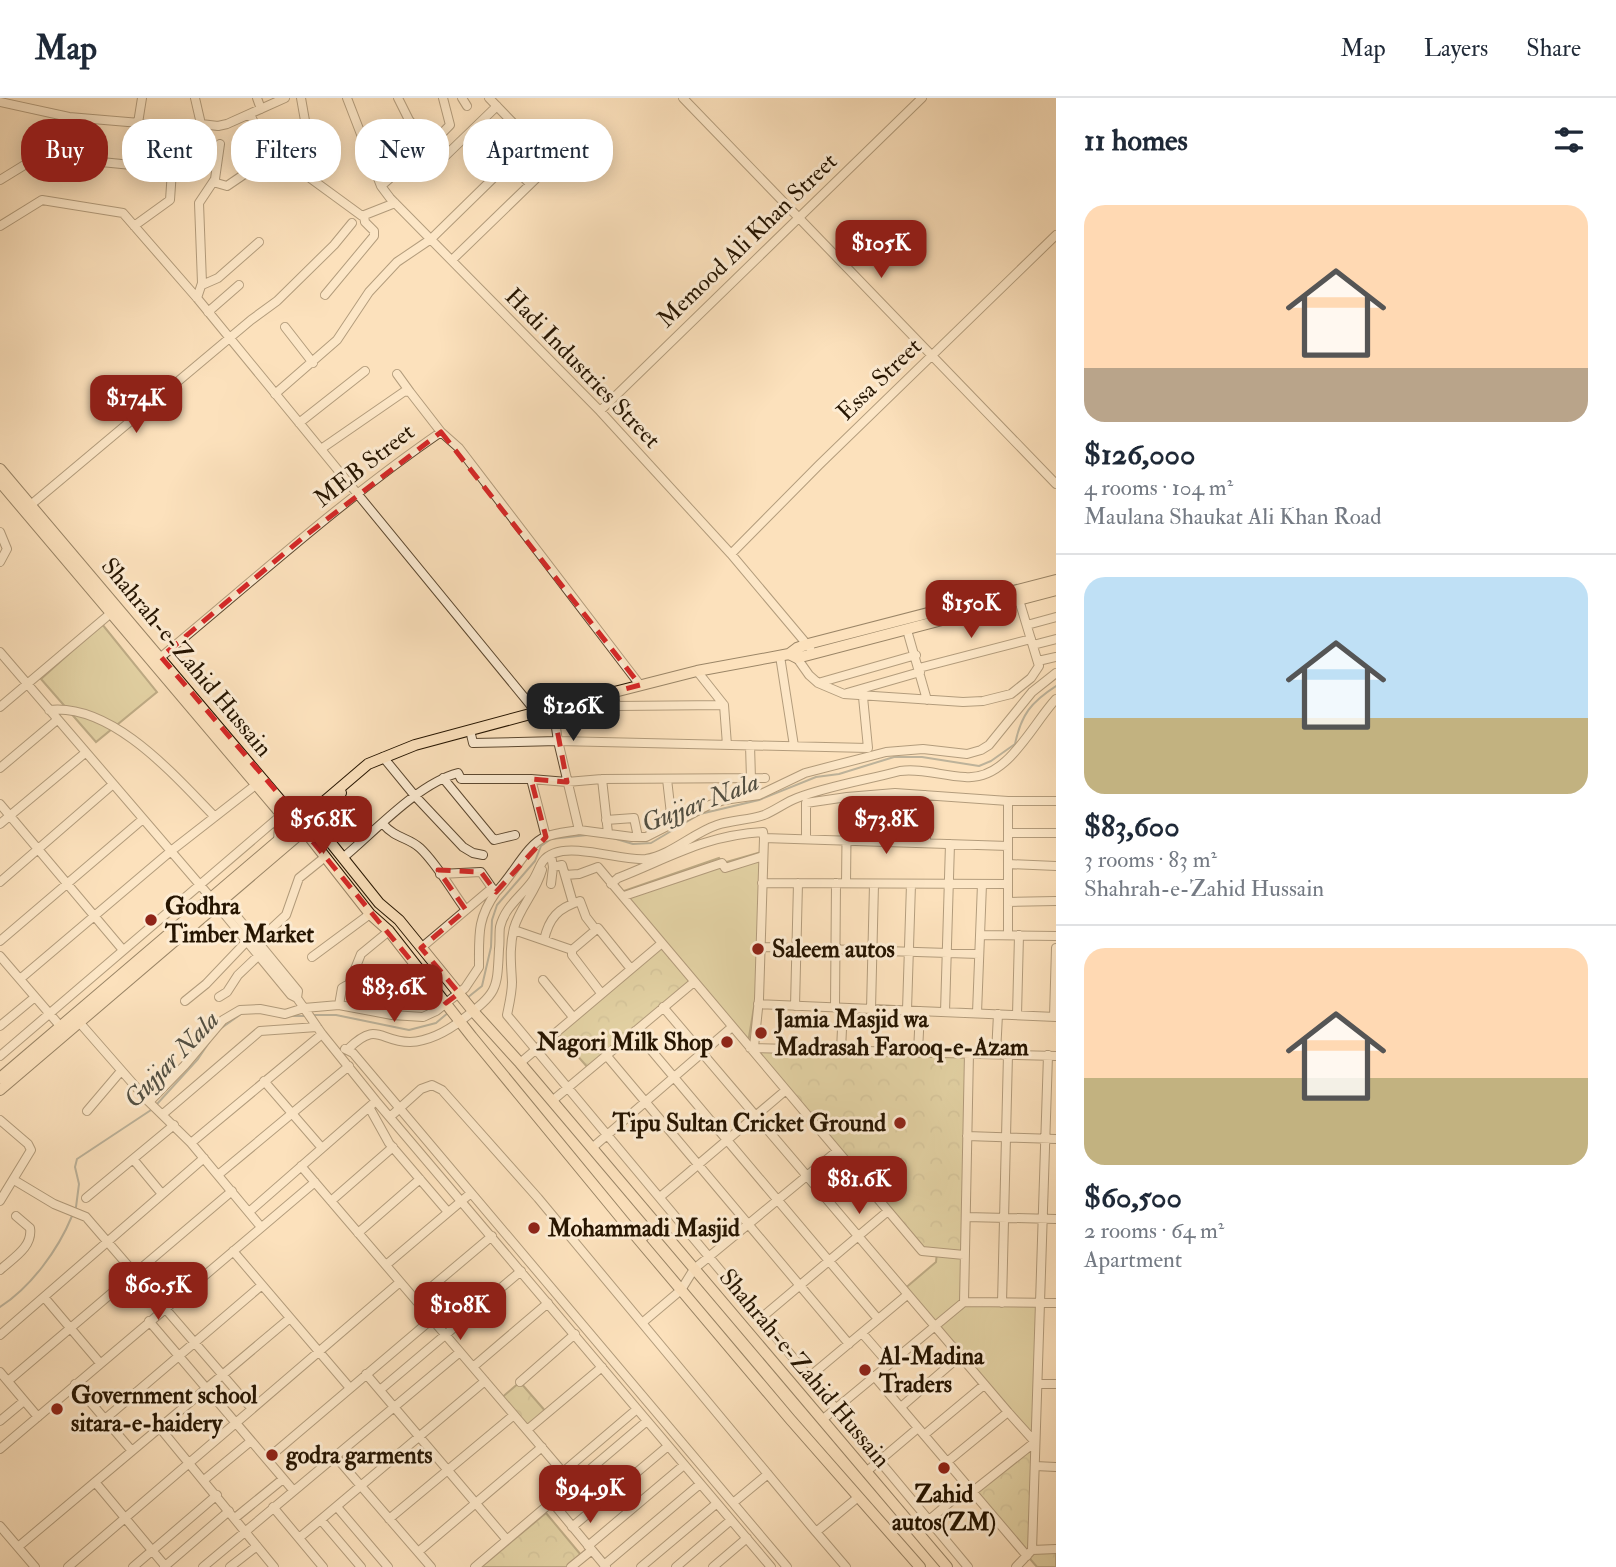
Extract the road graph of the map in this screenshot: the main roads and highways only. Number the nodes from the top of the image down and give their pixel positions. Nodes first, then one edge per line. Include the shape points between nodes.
1 (0, 469) edge
2 (0, 482) edge
3 (27, 508) junction
4 (1056, 580) edge
5 (1056, 590) edge
6 (811, 649) junction
7 (282, 814) junction
8 (310, 820) junction
9 (300, 828) junction
10 (217, 899) junction
11 (0, 1079) edge
12 (0, 1090) edge
13 (657, 1225) junction
14 (639, 1240) junction
15 (920, 1567) edge
16 (947, 1567) edge

1 - 3 main road, Shahrah-e-Zahid Hussain
2 - 3 main road, Shahrah-e-Zahid Hussain
3 - 7 main road, Shahrah-e-Zahid Hussain
3 - 7 main road, Shahrah-e-Zahid Hussain via 161,657
4 - 6 main road
5 - 6 main road via 907,630
6 - 8 main road via 697,671 415,745 368,764 336,789
7 - 8 main road, Shahrah-e-Zahid Hussain
7 - 9 main road, Shahrah-e-Zahid Hussain
8 - 9 main road
8 - 13 main road, Shahrah-e-Zahid Hussain
9 - 10 main road
9 - 10 main road via 278,842
9 - 14 main road, Shahrah-e-Zahid Hussain
10 - 11 main road
10 - 12 main road
13 - 14 main road
13 - 16 main road, Shahrah-e-Zahid Hussain
14 - 15 main road, Shahrah-e-Zahid Hussain

